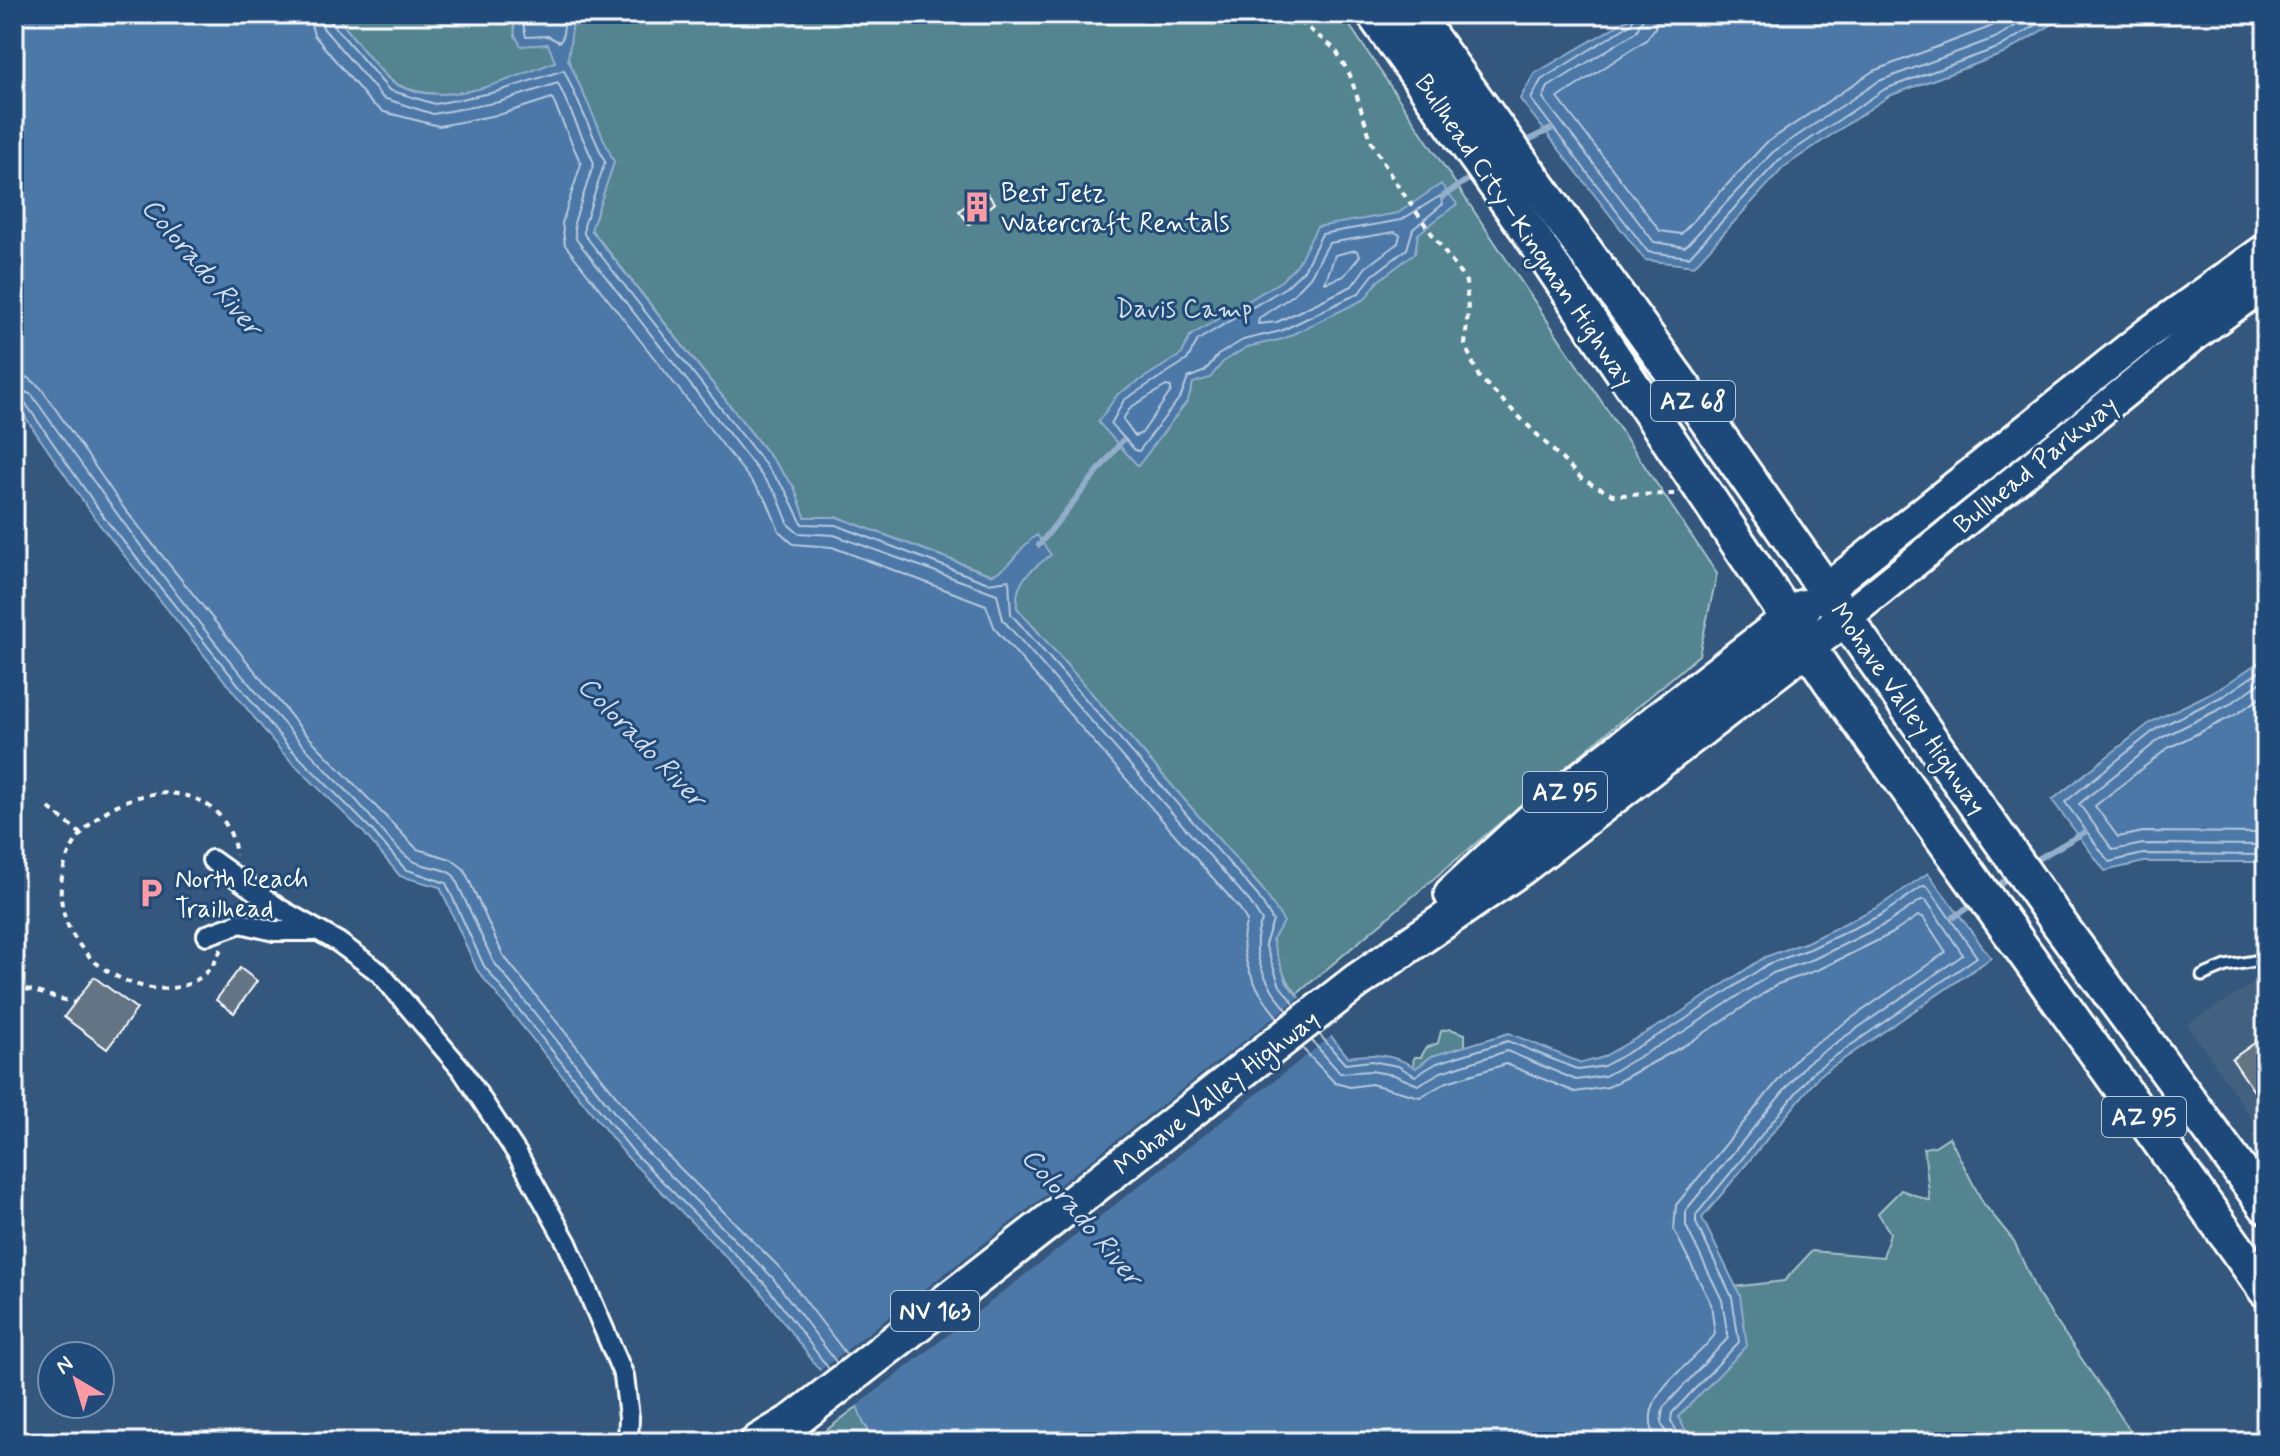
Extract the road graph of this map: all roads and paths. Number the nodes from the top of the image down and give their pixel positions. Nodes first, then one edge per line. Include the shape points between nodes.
1 (1290, 14) edge
2 (1374, 14) edge
3 (1414, 14) edge
4 (1470, 119) junction
5 (1544, 223) junction
6 (2266, 249) edge
7 (2266, 283) edge
8 (1674, 494) dead end
9 (1825, 590) junction
10 (1845, 618) junction
11 (1797, 634) junction
12 (49, 808) dead end
13 (81, 834) junction
14 (212, 860) dead end
15 (237, 876) junction
16 (231, 924) junction
17 (314, 931) junction
18 (207, 935) dead end
19 (2266, 959) edge
20 (2202, 976) dead end
21 (26, 989) dead end
22 (75, 1003) dead end
23 (1074, 1202) joint
24 (2266, 1206) edge
25 (2266, 1290) edge
26 (786, 1431) edge
27 (628, 1442) edge
28 (758, 1442) edge

1 - 8 path via 1335,49 1350,75 1372,143 1466,282 1465,345 1479,377 1582,479 1613,495
2 - 4 highway, Bullhead City–Kingman Highway / AZ 68
3 - 4 highway, Bullhead City–Kingman Highway / AZ 68
4 - 5 highway, Bullhead City–Kingman Highway / AZ 68
5 - 9 highway, Bullhead City–Kingman Highway / AZ 68
5 - 11 highway, Bullhead City–Kingman Highway / AZ 68
6 - 9 main road, Bullhead Parkway via 2148,333
7 - 10 main road, Bullhead Parkway
9 - 10 highway, Mohave Valley Highway / AZ 95
9 - 11 highway, Mohave Valley Highway / AZ 95
10 - 11 highway, Bullhead Parkway
10 - 24 highway, Mohave Valley Highway / AZ 95
11 - 23 highway, Mohave Valley Highway / AZ 95 via 1522,867 1357,981
11 - 25 highway, Mohave Valley Highway / AZ 95
12 - 13 path
13 - 15 path via 124,799 146,794 188,797 226,823
13 - 16 path via 63,874 62,902 73,941 96,965 145,988 188,982 204,976
14 - 15 street
15 - 17 street
16 - 17 street
16 - 18 street
17 - 27 street via 360,957 399,991 462,1070 518,1155 567,1243 618,1357 628,1396
19 - 20 lane
21 - 22 path
23 - 26 highway, NV 163
26 - 28 highway, NV 163

